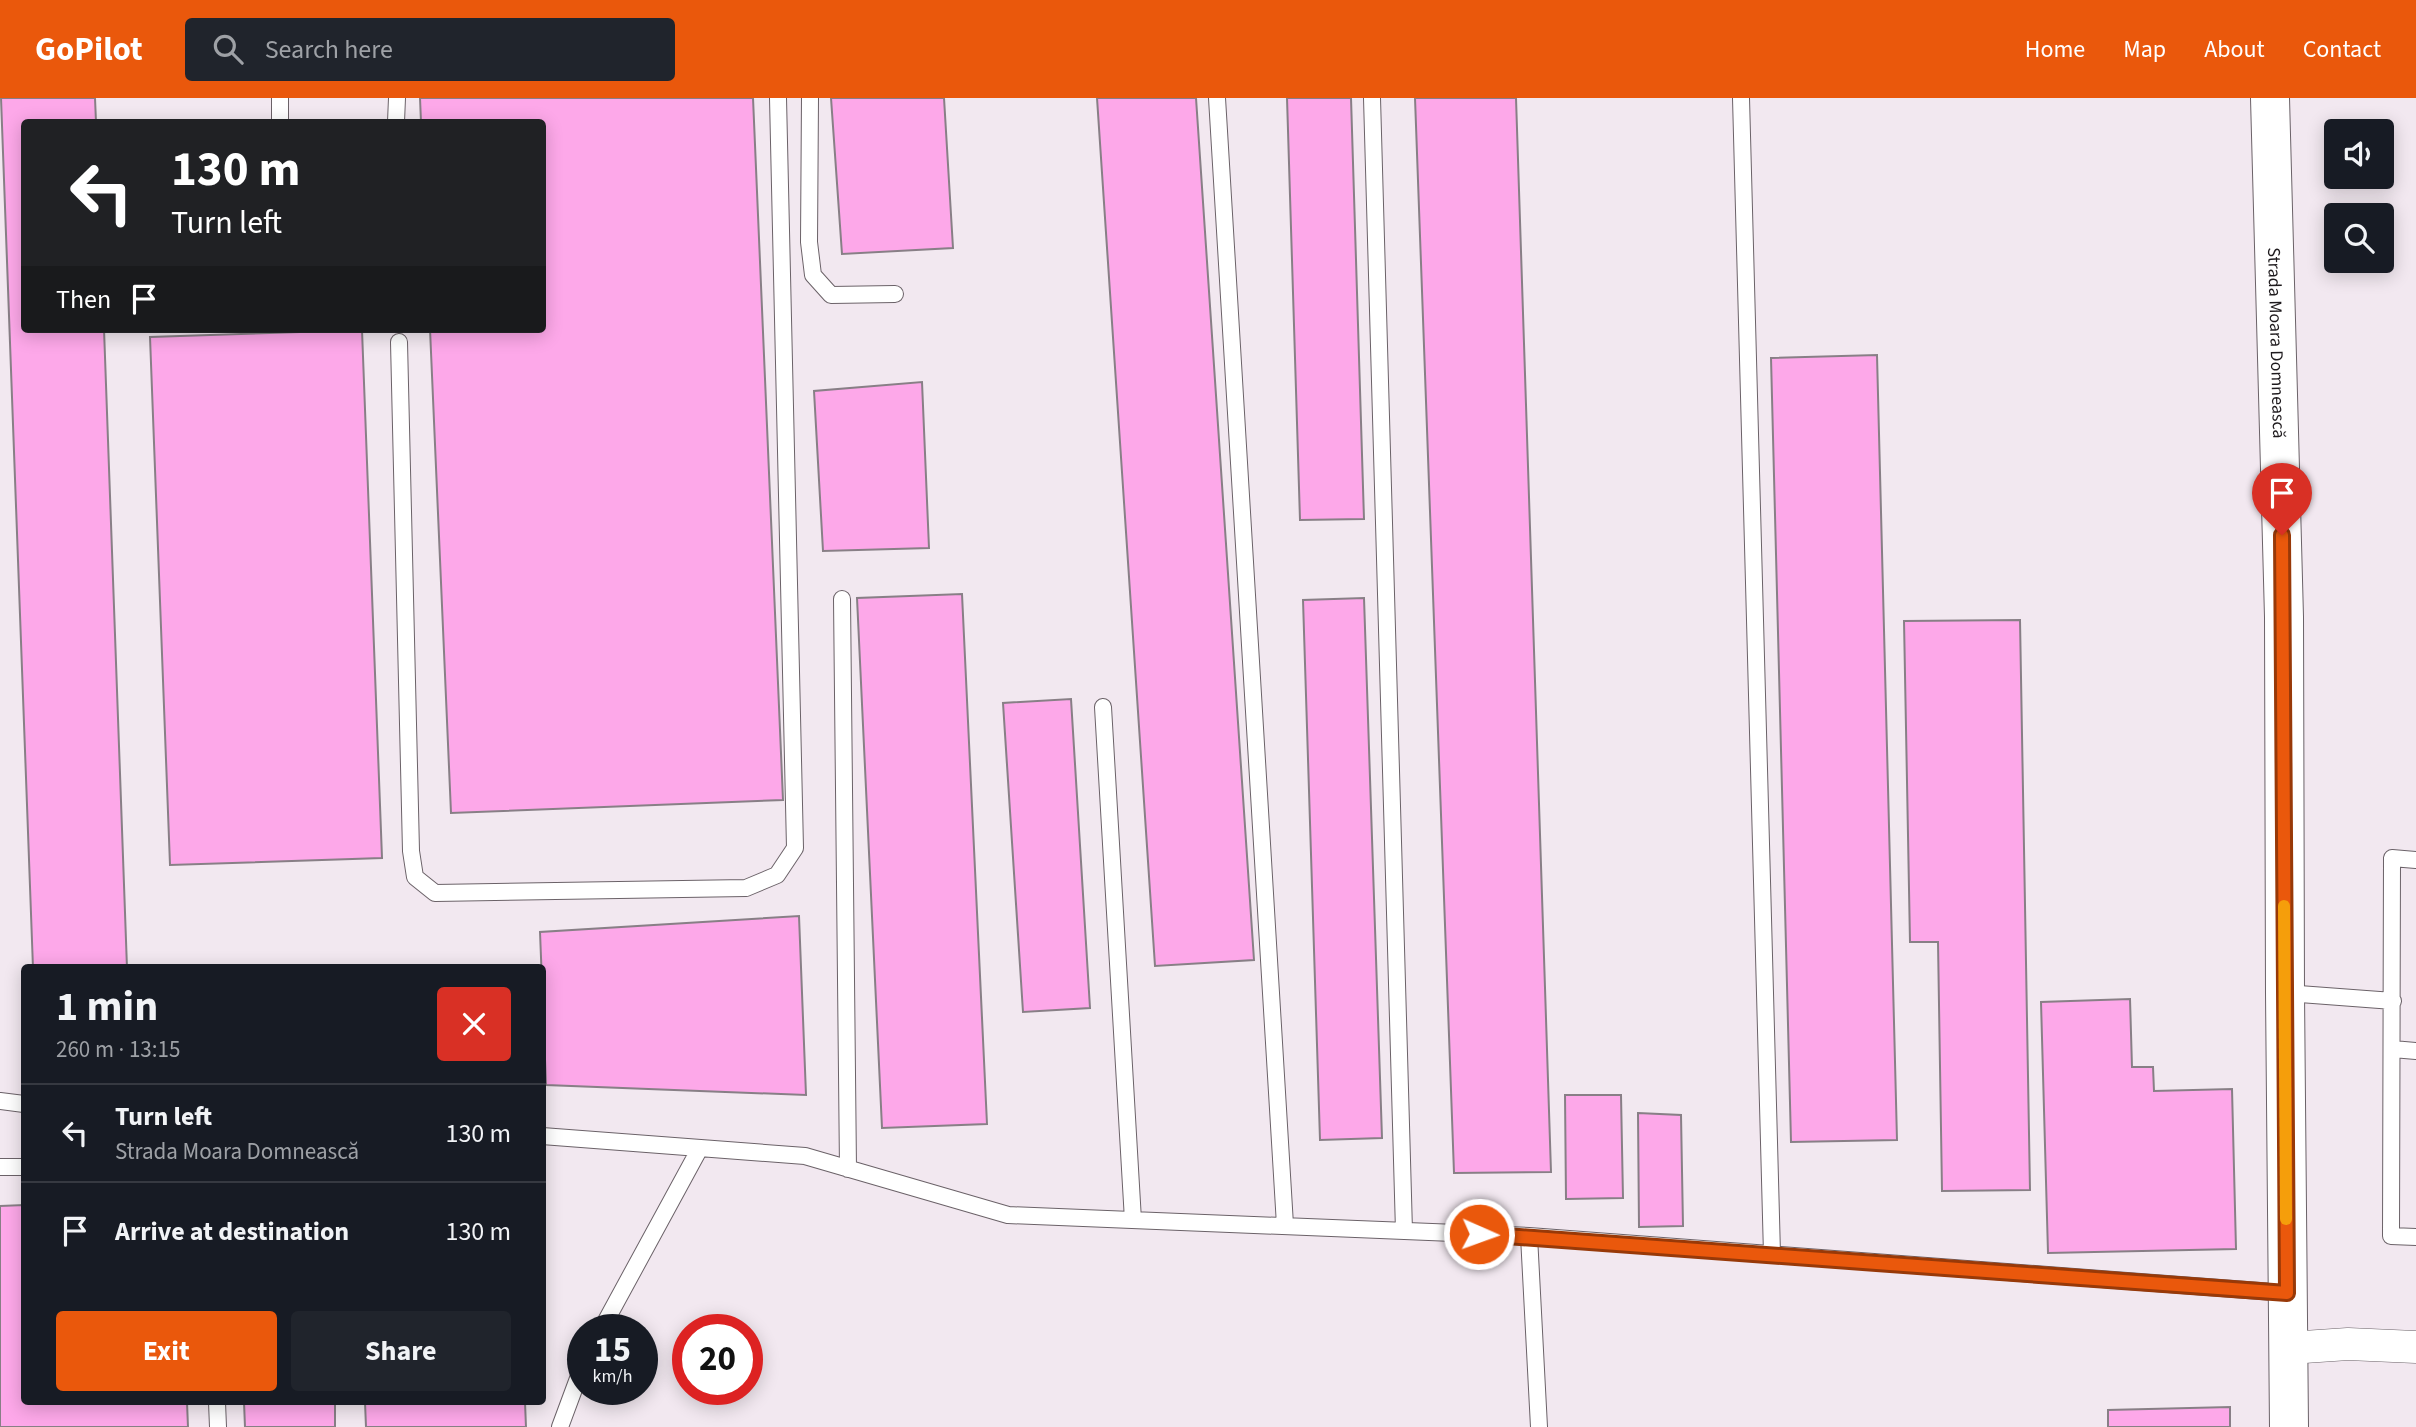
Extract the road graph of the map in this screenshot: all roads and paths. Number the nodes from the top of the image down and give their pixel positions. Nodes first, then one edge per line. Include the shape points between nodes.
1 (279, 98) edge
2 (397, 98) edge
3 (778, 98) edge
4 (810, 98) edge
5 (1217, 98) edge
6 (1372, 98) edge
7 (1741, 98) edge
8 (2270, 98) edge
9 (280, 119) edge
10 (396, 119) edge
11 (895, 294) dead end
12 (399, 342) dead end
13 (842, 598) dead end
14 (1103, 707) dead end
15 (2416, 860) edge
16 (2285, 993) junction
17 (2393, 1001) junction
18 (2393, 1049) junction
19 (2416, 1051) edge
20 (0, 1101) edge
21 (21, 1104) edge
22 (546, 1136) edge
23 (700, 1148) junction
24 (0, 1167) edge
25 (21, 1167) edge
26 (848, 1168) junction
27 (1133, 1220) junction
28 (1285, 1225) junction
29 (1404, 1231) junction
30 (1529, 1236) junction
31 (2416, 1237) edge
32 (1772, 1254) junction
33 (2287, 1293) junction
34 (610, 1314) edge
35 (2416, 1347) edge
36 (2288, 1348) junction
37 (217, 1405) edge
38 (568, 1405) edge
39 (218, 1427) edge
40 (560, 1427) edge
41 (1539, 1427) edge
42 (2289, 1427) edge

1 - 9 lane
2 - 10 lane
3 - 12 lane via 795,848 777,875 746,888 435,893 415,877
4 - 11 lane via 813,275 831,295
5 - 28 lane
6 - 29 lane
7 - 32 lane
8 - 16 street, Strada Moara Domnească via 2284,617
13 - 26 lane
14 - 27 lane
15 - 17 lane via 2392,859
16 - 17 lane
16 - 33 street, Strada Moara Domnească
17 - 18 lane
18 - 19 lane
18 - 31 lane via 2390,1236
20 - 21 lane
22 - 23 lane
23 - 26 lane via 805,1156
23 - 34 lane
24 - 25 lane
26 - 27 lane via 1008,1215
27 - 28 lane
28 - 29 lane
29 - 30 lane
30 - 32 lane
30 - 41 lane
32 - 33 lane
33 - 36 street, Strada Moara Domnească
35 - 36 street via 2348,1344
36 - 42 street, Strada Moara Domnească
37 - 39 lane
38 - 40 lane

